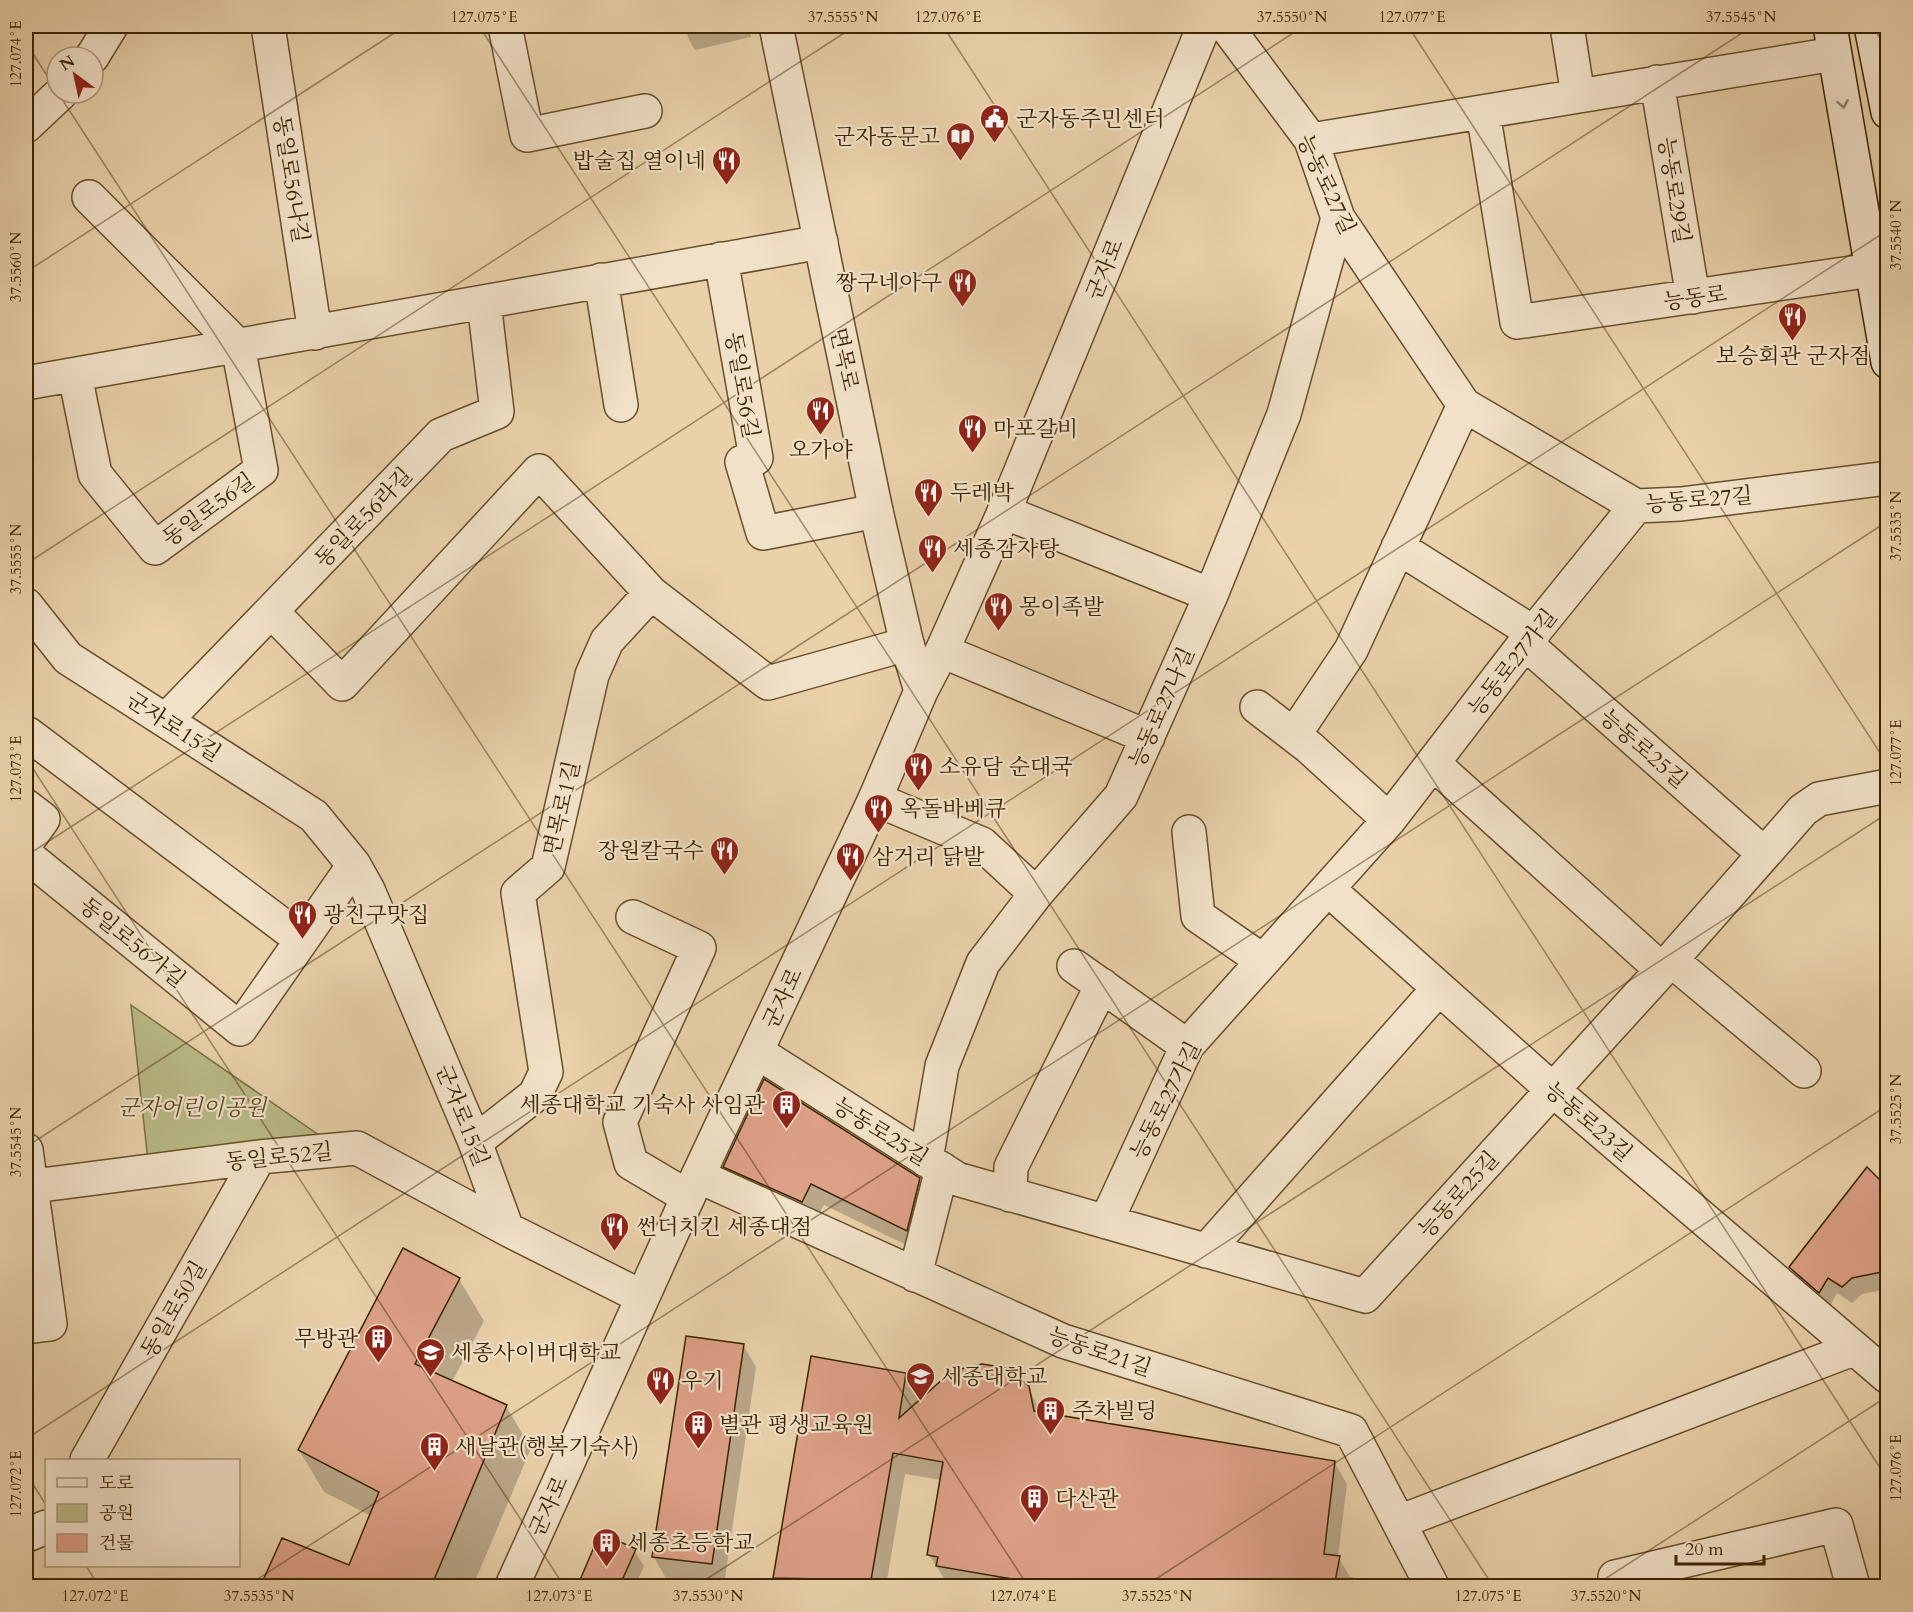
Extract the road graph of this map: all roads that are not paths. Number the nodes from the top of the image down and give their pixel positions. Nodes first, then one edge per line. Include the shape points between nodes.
1 (111, 26) edge
2 (268, 26) edge
3 (505, 26) edge
4 (776, 26) edge
5 (1204, 26) edge
6 (1226, 26) edge
7 (1567, 26) edge
8 (1872, 26) edge
9 (1832, 40) edge
10 (99, 45) edge
11 (1658, 82) junction
12 (1578, 96) junction
13 (49, 105) edge
14 (645, 111) dead end
15 (1483, 112) junction
16 (1887, 112) edge
17 (26, 126) edge
18 (1311, 140) junction
19 (89, 197) dead end
20 (1338, 218) junction
21 (821, 242) junction
22 (721, 259) junction
23 (1872, 270) junction
24 (601, 280) junction
25 (1693, 297) junction
26 (484, 302) junction
27 (315, 333) junction
28 (238, 346) junction
29 (1887, 362) edge
30 (75, 375) junction
31 (26, 383) edge
32 (621, 405) dead end
33 (1464, 405) junction
34 (1887, 478) edge
35 (1636, 506) junction
36 (876, 511) junction
37 (1004, 512) junction
38 (1398, 547) junction
39 (651, 592) junction
40 (1210, 595) junction
41 (26, 605) edge
42 (272, 612) junction
43 (1530, 638) junction
44 (907, 644) junction
45 (942, 651) junction
46 (921, 691) junction
47 (1257, 707) dead end
48 (166, 720) junction
49 (27, 735) edge
50 (1294, 735) junction
51 (1148, 737) junction
52 (1434, 764) junction
53 (1887, 786) edge
54 (875, 799) junction
55 (26, 806) edge
56 (1389, 820) junction
57 (1189, 832) dead end
58 (26, 843) edge
59 (1763, 853) junction
60 (26, 855) edge
61 (354, 865) junction
62 (1328, 889) junction
63 (1036, 894) junction
64 (633, 917) dead end
65 (302, 940) junction
66 (1263, 962) junction
67 (1667, 965) junction
68 (1074, 966) dead end
69 (1102, 985) junction
70 (1439, 988) junction
71 (1187, 1046) junction
72 (757, 1052) junction
73 (1804, 1071) dead end
74 (1553, 1090) junction
75 (475, 1142) junction
76 (26, 1150) edge
77 (259, 1157) junction
78 (934, 1165) junction
79 (693, 1186) junction
80 (28, 1187) edge
81 (1011, 1195) junction
82 (1106, 1222) junction
83 (507, 1229) junction
84 (1206, 1251) junction
85 (915, 1275) junction
86 (642, 1297) junction
87 (38, 1326) edge
88 (1853, 1349) junction
89 (1887, 1377) edge
90 (88, 1459) edge
91 (1399, 1522) junction
92 (45, 1527) edge
93 (26, 1534) edge
94 (512, 1587) edge
95 (1432, 1587) edge
96 (1618, 1587) edge
97 (1853, 1587) edge

1 - 10 street
2 - 27 street, 동일로56나길
3 - 14 street via 527,135
4 - 21 street, 면목로
5 - 37 street, 군자로
6 - 18 street, 능동로27길
7 - 12 street
8 - 16 street
9 - 11 street
9 -> 23 street
11 - 12 street
11 - 25 street, 능동로29길
12 - 15 street
13 - 17 street
15 - 18 street
15 - 25 street, 능동로 via 1517,322
18 - 20 street, 능동로27길
19 - 28 street
20 - 33 street, 능동로27길
20 - 40 street, 능동로27나길 via 1284,414
21 - 22 street
21 - 36 street, 면목로
22 - 24 street
22 - 36 street, 동일로56길 via 756,458 742,462 763,533
23 - 25 street, 능동로
23 - 29 street
24 - 26 street
24 - 32 street
26 - 27 street
26 - 42 street, 동일로56라길 via 497,412 441,435
27 - 28 street
28 - 30 street
28 - 30 street, 동일로56길 via 261,470 155,548 94,474
30 - 31 street
33 - 35 street, 능동로27길
33 - 38 street
34 - 35 street, 능동로27길 via 1681,504
35 - 43 street, 능동로27가길
36 - 44 street, 면목로
37 - 40 street
37 - 45 street, 군자로
38 - 43 street
38 - 50 street via 1351,650
39 - 42 street via 539,471 342,684
39 - 44 street via 768,683
39 - 75 street, 면목로1길 via 607,641 591,675 548,867 518,893 546,1072 535,1095
40 - 51 street, 능동로27나길
41 - 48 street, 군자로15길 via 68,658
42 - 48 street, 동일로56라길
43 - 52 street, 능동로27가길
43 - 59 street, 능동로25길
44 - 46 street, 면목로
45 - 46 street, 군자로
45 - 51 street
46 - 54 street, 군자로
47 - 50 street
48 - 61 street, 군자로15길 via 314,816
49 - 65 street
50 - 56 street
51 - 63 street, 능동로27나길 via 1121,796
52 - 56 street, 능동로27가길
52 - 67 street
53 - 59 street, 능동로25길 via 1819,799 1803,810
54 - 63 street via 982,844
54 - 72 street, 군자로
55 - 58 street via 43,819
56 - 62 street, 능동로27가길
57 - 66 street via 1198,916
59 - 67 street, 능동로25길
60 - 65 street, 동일로56가길 via 240,1029
61 - 65 street
61 - 75 street, 군자로15길
62 - 66 street, 능동로27가길
62 - 70 street, 능동로23길
63 - 78 street, 능동로27나길 via 983,963 942,1066
64 - 79 street via 699,948 620,1122 631,1163
66 - 71 street, 능동로27가길
67 - 73 street
67 - 74 street, 능동로25길
68 - 69 street
69 - 71 street
69 - 81 street via 1011,1167
70 - 74 street, 능동로23길
70 - 84 street
71 - 82 street, 능동로27가길
72 - 78 street, 능동로25길
72 - 79 street, 군자로
74 - 84 street, 능동로25길 via 1365,1296
74 - 88 street, 능동로23길
75 - 83 street, 군자로15길
76 - 80 street
77 - 80 street, 동일로52길
77 - 83 street, 동일로52길 via 357,1148
77 - 90 street, 동일로50길
78 - 81 street, 능동로25길 via 957,1179
78 - 85 street, 능동로27나길
79 - 85 street, 능동로21길
79 - 86 street, 군자로
80 - 87 street
81 - 82 street, 능동로25길
82 - 84 street, 능동로25길
83 - 86 street
85 - 91 street, 능동로21길 via 1063,1341 1351,1431
86 - 94 street, 군자로
88 - 89 street, 능동로23길
88 - 91 street
91 - 95 street, 능동로21길
92 - 93 street
96 - 97 street via 1615,1577 1836,1525

